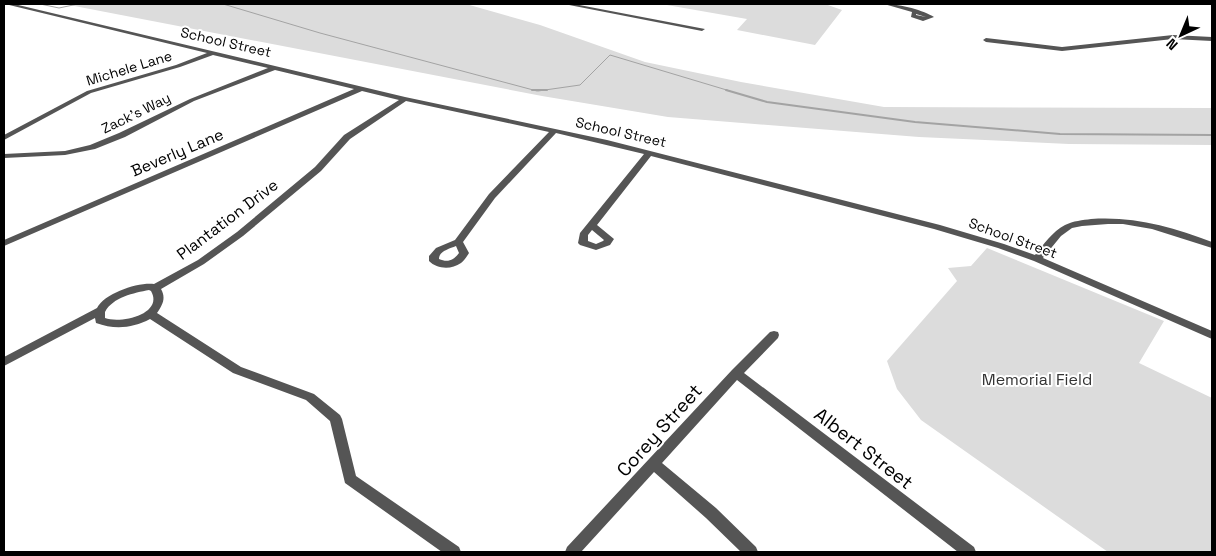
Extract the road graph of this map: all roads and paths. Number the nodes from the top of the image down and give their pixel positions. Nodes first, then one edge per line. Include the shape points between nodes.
1 (8, 4) edge
2 (567, 4) edge
3 (887, 4) edge
4 (914, 13) dead end
5 (702, 29) dead end
6 (1212, 39) edge
7 (986, 40) dead end
8 (211, 54) junction
9 (274, 68) junction
10 (362, 88) junction
11 (405, 99) junction
12 (554, 131) junction
13 (4, 138) edge
14 (649, 152) junction
15 (4, 156) edge
16 (592, 224) dead end
17 (458, 242) dead end
18 (4, 243) edge
19 (1212, 245) edge
20 (1037, 260) junction
21 (155, 288) junction
22 (102, 310) junction
23 (151, 314) junction
24 (1212, 334) edge
25 (774, 335) dead end
26 (4, 362) edge
27 (736, 373) junction
28 (654, 464) junction
29 (454, 552) edge
30 (572, 552) edge
31 (751, 552) edge
32 (969, 552) edge

1 - 8 street, School Street
2 - 5 street
3 - 4 street
6 - 7 street via 1173,37 1070,49
8 - 9 street, School Street
8 - 13 street, Michele Lane via 89,92
9 - 10 street, School Street
9 - 15 street, Zack's Way via 192,100 92,147 65,153
10 - 11 street, School Street
10 - 18 street, Beverly Lane
11 - 12 street, School Street
11 - 21 street, Plantation Drive via 344,140 318,169 230,241
12 - 14 street, School Street
12 - 17 street via 492,196
14 - 16 street
14 - 20 street, School Street via 937,227
19 - 20 street via 1156,225 1104,221 1067,227
20 - 24 street, School Street
21 - 22 street via 124,293 109,301
21 - 23 street via 160,300
22 - 23 street via 100,320 115,325
22 - 26 street
23 - 29 street via 237,370 310,397 336,419 350,479
25 - 27 street, Corey Street
27 - 28 street, Corey Street
27 - 32 street, Albert Street
28 - 30 street, Corey Street
28 - 31 street

